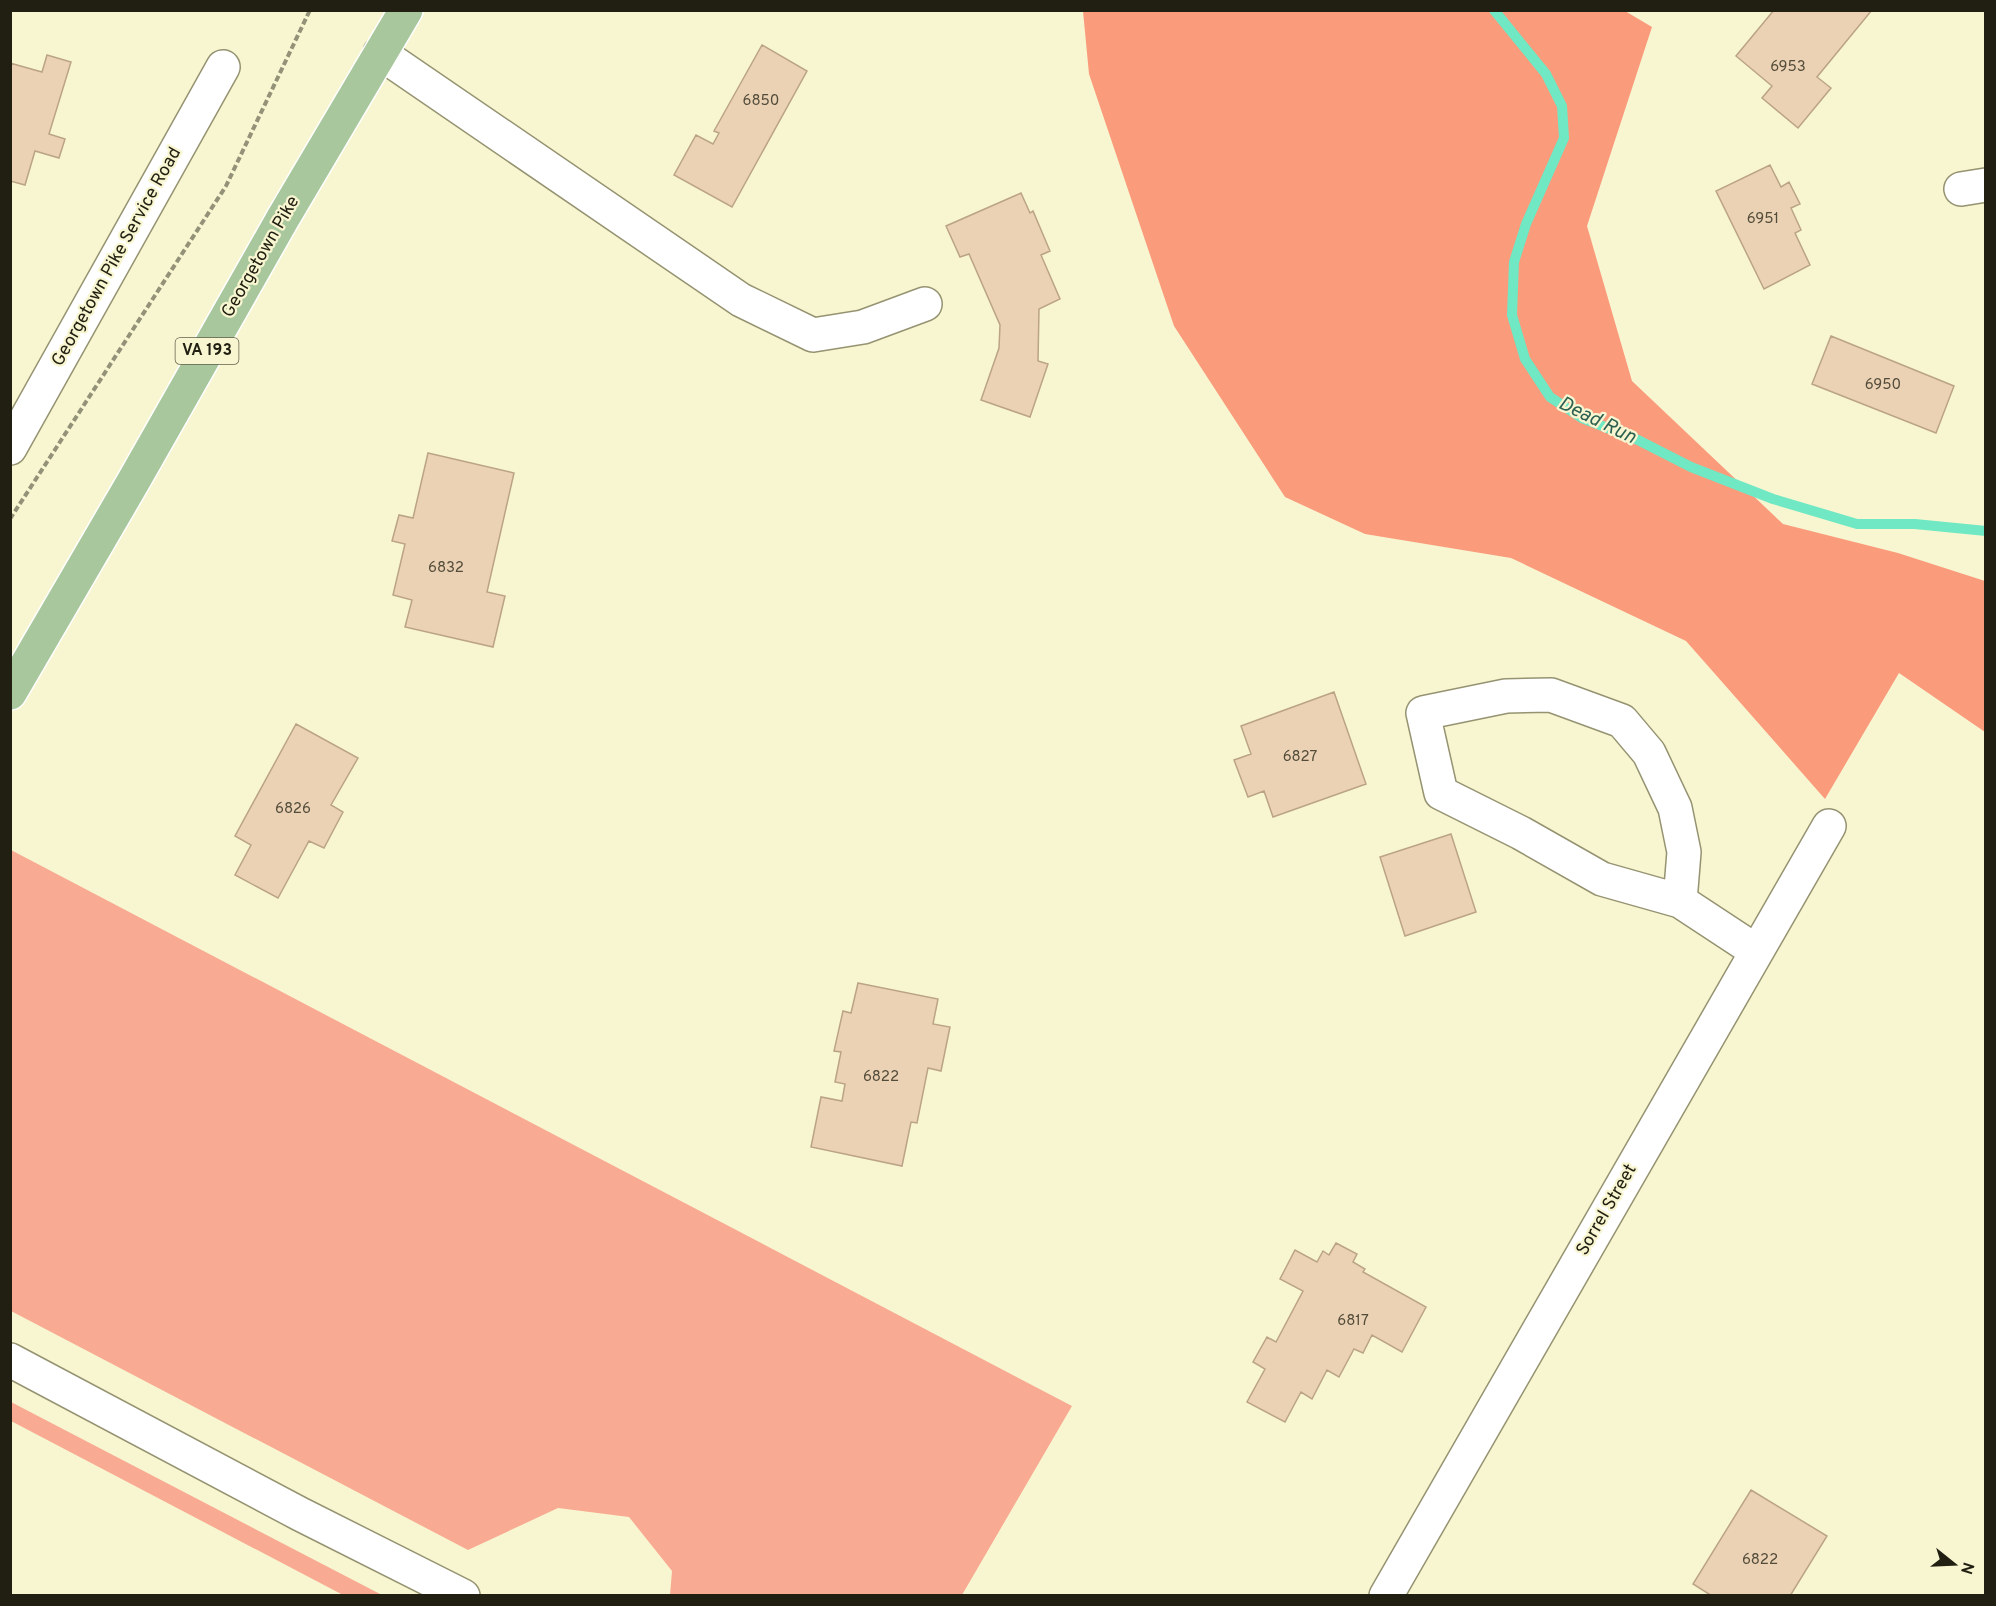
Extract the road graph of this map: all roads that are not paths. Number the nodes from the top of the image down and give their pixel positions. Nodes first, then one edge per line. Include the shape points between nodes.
1 (406, 10) edge
2 (380, 53) junction
3 (223, 67) dead end
4 (925, 304) dead end
5 (10, 448) edge
6 (10, 693) edge
7 (1828, 826) dead end
8 (1680, 901) junction
9 (1756, 951) junction
10 (10, 1360) edge
11 (463, 1596) edge
12 (1386, 1596) edge

1 - 2 main road, Georgetown Pike / VA 193
2 - 4 street via 741,300 813,335 863,327
2 - 6 main road, Georgetown Pike / VA 193
3 - 5 street, Georgetown Pike Service Road
7 - 9 street, Sorrel Street
8 - 8 street via 1684,852 1675,808 1649,753 1622,721 1551,695 1506,696 1423,713 1441,793 1602,879
8 - 9 street
9 - 12 street, Sorrel Street
10 - 11 street

